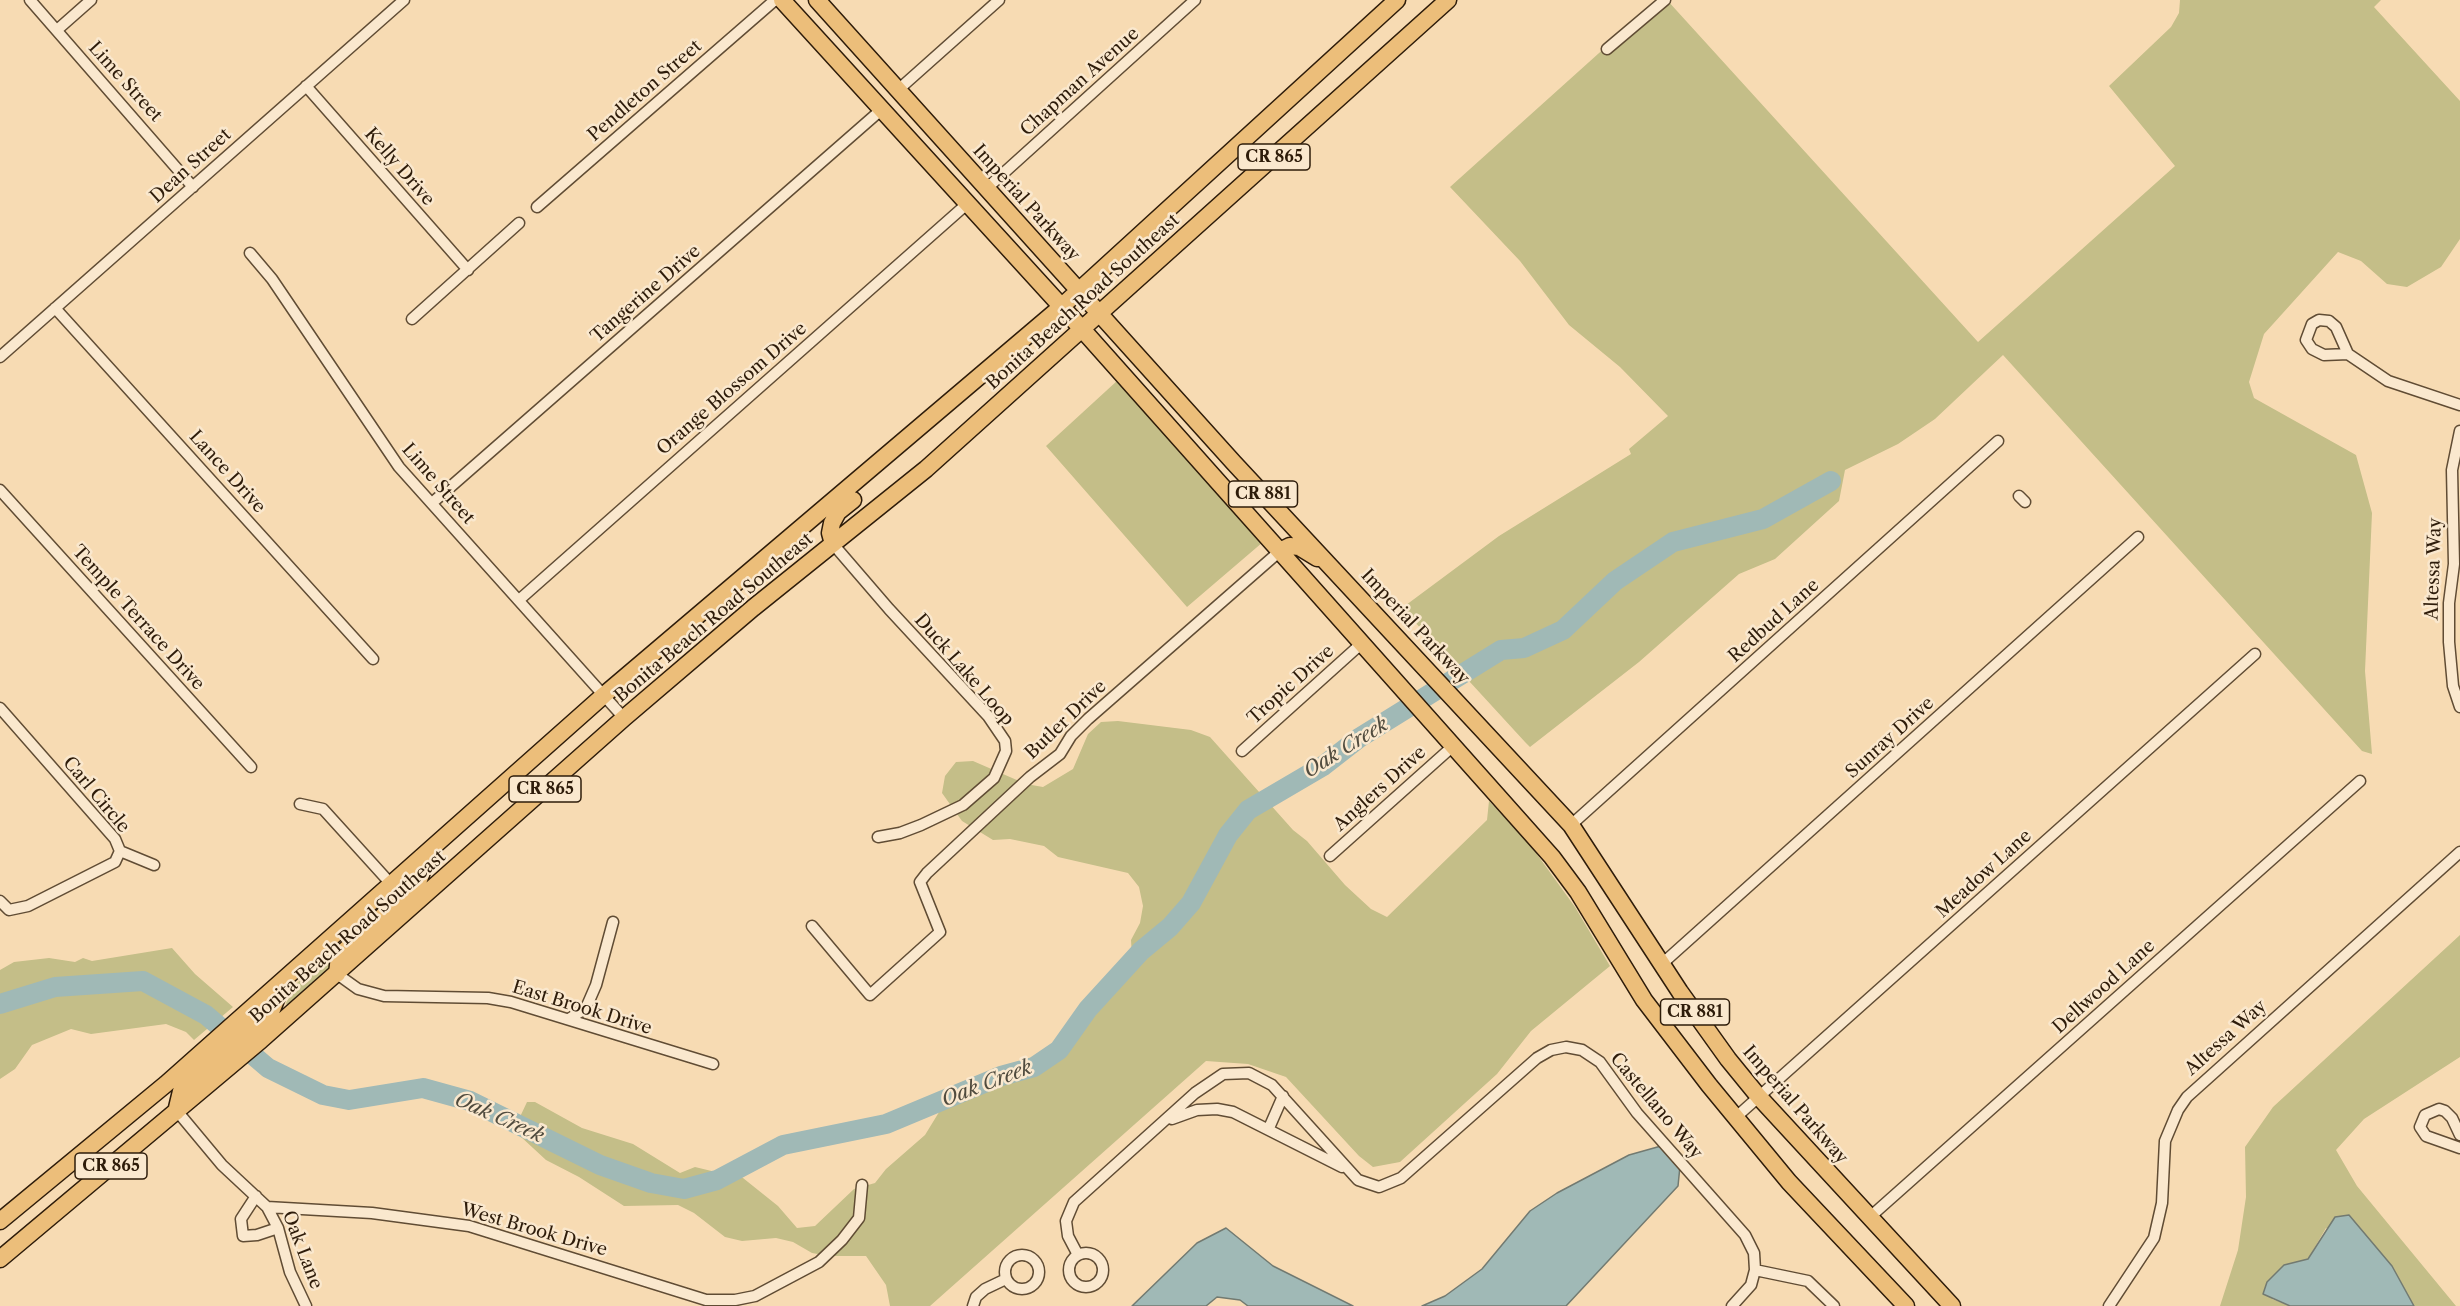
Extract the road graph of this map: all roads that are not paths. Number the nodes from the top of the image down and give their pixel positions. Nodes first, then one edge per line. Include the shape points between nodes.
1 (30, 0) edge
2 (91, 0) edge
3 (404, 0) edge
4 (775, 0) edge
5 (782, 0) edge
6 (817, 0) edge
7 (999, 0) edge
8 (1195, 0) edge
9 (1397, 0) edge
10 (1448, 0) edge
11 (1665, 0) edge
12 (57, 30) junction
13 (1607, 49) dead end
14 (306, 86) junction
15 (898, 90) junction
16 (881, 110) junction
17 (193, 186) junction
18 (986, 189) junction
19 (968, 203) junction
20 (537, 207) dead end
21 (519, 223) dead end
22 (250, 253) dead end
23 (468, 270) junction
24 (1079, 291) junction
25 (1061, 307) junction
26 (55, 308) junction
27 (1099, 314) junction
28 (412, 319) dead end
29 (1082, 329) junction
30 (2348, 354) dead end
31 (0, 357) edge
32 (2460, 405) edge
33 (918, 429) junction
34 (2460, 431) edge
35 (1998, 441) dead end
36 (0, 490) edge
37 (432, 503) junction
38 (2138, 537) dead end
39 (833, 544) junction
40 (1280, 551) junction
41 (1331, 566) junction
42 (519, 600) junction
43 (1379, 617) junction
44 (1361, 644) junction
45 (2255, 654) dead end
46 (373, 659) dead end
47 (604, 695) junction
48 (2460, 707) edge
49 (0, 708) edge
50 (624, 718) junction
51 (1452, 747) junction
52 (1242, 751) dead end
53 (251, 767) dead end
54 (2360, 781) dead end
55 (300, 804) dead end
56 (1571, 825) junction
57 (878, 837) dead end
58 (430, 850) junction
59 (120, 851) junction
60 (2460, 852) edge
61 (1330, 856) dead end
62 (154, 865) dead end
63 (391, 884) junction
64 (0, 901) edge
65 (613, 922) dead end
66 (812, 926) dead end
67 (1663, 963) junction
68 (337, 974) junction
69 (569, 1019) junction
70 (252, 1028) junction
71 (215, 1060) junction
72 (713, 1064) dead end
73 (1283, 1096) junction
74 (1759, 1097) junction
75 (177, 1111) junction
76 (1735, 1118) junction
77 (1160, 1126) junction
78 (1269, 1128) junction
79 (2460, 1135) edge
80 (2460, 1148) edge
81 (1348, 1170) junction
82 (862, 1185) dead end
83 (256, 1196) junction
84 (267, 1207) junction
85 (1870, 1217) junction
86 (0, 1221) edge
87 (278, 1228) junction
88 (1078, 1255) dead end
89 (0, 1259) edge
90 (1755, 1270) junction
91 (1006, 1279) dead end
92 (706, 1303) edge
93 (306, 1306) edge
94 (973, 1306) edge
95 (1732, 1306) edge
96 (1834, 1306) edge
97 (1906, 1306) edge
98 (1952, 1306) edge
99 (2109, 1306) edge

1 - 12 street, Lime Street
2 - 12 street
3 - 14 street, Dean Street
4 - 20 street, Pendleton Street
5 - 16 main road
6 - 15 main road, Imperial Parkway
7 - 15 street
8 - 18 street, Chapman Avenue
9 - 24 main road, Bonita Beach Road Southeast / CR 865
10 - 27 main road, Bonita Beach Road Southeast / CR 865
11 - 13 street
12 - 17 street, Lime Street
14 - 17 street, Dean Street
14 - 23 street, Kelly Drive
15 - 18 main road, Imperial Parkway
16 - 19 main road
16 - 37 street, Tangerine Drive
17 - 26 street, Dean Street
18 - 24 main road, Imperial Parkway
19 - 25 main road
19 - 42 street, Orange Blossom Drive
21 - 23 street
22 - 37 street, Lime Street via 272,279 387,453
23 - 28 street
24 - 25 main road, Bonita Beach Road Southeast / CR 865
24 - 27 main road, Imperial Parkway / CR 881
25 - 29 main road, CR 881
25 - 33 main road, Bonita Beach Road Southeast / CR 865
26 - 31 street, Dean Street
26 - 46 street, Lance Drive
27 - 29 main road, Bonita Beach Road Southeast / CR 865
27 - 41 main road, Imperial Parkway / CR 881
29 - 39 main road, Bonita Beach Road Southeast / CR 865 via 926,469
29 - 40 main road, CR 881
30 - 32 street via 2388,381
33 - 39 main road via 905,454 838,512 830,533
33 - 47 main road, Bonita Beach Road Southeast / CR 865
34 - 48 street, Altessa Way via 2452,470 2454,564 2449,642 2453,686
35 - 56 street, Redbud Lane
36 - 53 street, Temple Terrace Drive
37 - 42 street, Lime Street
38 - 67 street, Sunray Drive
39 - 50 main road, Bonita Beach Road Southeast / CR 865
39 - 57 street, Duck Lake Loop via 988,716 1005,741 1006,751 994,777 963,805 911,829
40 - 41 main road via 1299,547
40 - 44 main road, CR 881
40 - 66 street, Butler Drive via 1088,719 1060,754 927,873 920,882 940,932 870,995
41 - 43 main road, Imperial Parkway / CR 881
42 - 47 street, Lime Street
43 - 44 main road
43 - 56 main road, Imperial Parkway / CR 881
44 - 51 main road, CR 881
44 - 52 street, Tropic Drive
45 - 74 street, Meadow Lane
47 - 50 street, Lime Street
47 - 58 main road, Bonita Beach Road Southeast / CR 865
49 - 59 street, Carl Circle via 115,839
50 - 68 main road, Bonita Beach Road Southeast / CR 865
51 - 61 street, Anglers Drive
51 - 76 main road, CR 881 via 1552,857 1644,1000
54 - 85 street, Dellwood Lane
55 - 63 street via 323,809
56 - 67 main road, Imperial Parkway / CR 881
58 - 63 main road, Bonita Beach Road Southeast / CR 865
58 - 68 main road via 417,885 339,956
59 - 62 street
59 - 64 street, Carl Circle via 115,862 28,906 9,910
60 - 99 street, Altessa Way via 2187,1097 2166,1141 2162,1203 2154,1238
63 - 70 main road, Bonita Beach Road Southeast / CR 865 via 285,978
65 - 69 street via 586,1008
67 - 74 main road, Imperial Parkway / CR 881 via 1728,1059
68 - 69 street, East Brook Drive via 358,989 384,996 488,998
68 - 70 main road, Bonita Beach Road Southeast / CR 865
69 - 72 street, East Brook Drive
70 - 71 main road, Bonita Beach Road Southeast / CR 865
70 - 71 main road, Bonita Beach Road Southeast / CR 865
71 - 75 main road via 181,1091
71 - 86 main road, Bonita Beach Road Southeast / CR 865
73 - 77 street, Castellano Way via 1256,1075 1231,1072 1206,1084
73 - 78 street
73 - 81 street, Castellano Way
74 - 76 street, Meadow Lane
74 - 85 main road, Imperial Parkway / CR 881
75 - 83 street via 222,1165
75 - 89 main road, CR 865
76 - 97 main road, CR 881 via 1789,1182
77 - 78 street, Castellano Way via 1197,1110 1217,1109 1242,1114
77 - 88 street, Castellano Way via 1069,1208 1066,1228
78 - 81 street, Castellano Way
79 - 80 street via 2452,1118 2439,1109 2426,1115 2420,1127 2426,1136
81 - 90 street, Castellano Way via 1371,1187 1394,1183 1537,1058 1559,1048 1574,1048 1600,1062 1637,1113 1745,1235 1754,1253
82 - 92 street, West Brook Drive via 859,1218 819,1262 754,1296
83 - 84 street
83 - 87 street via 241,1219 243,1236
84 - 87 street, Oak Lane
84 - 92 street, West Brook Drive via 372,1212 469,1226
85 - 98 main road, Imperial Parkway / CR 881
87 - 93 street, Oak Lane via 290,1272
90 - 95 street via 1751,1285
90 - 96 street via 1808,1281
91 - 94 street via 985,1289

